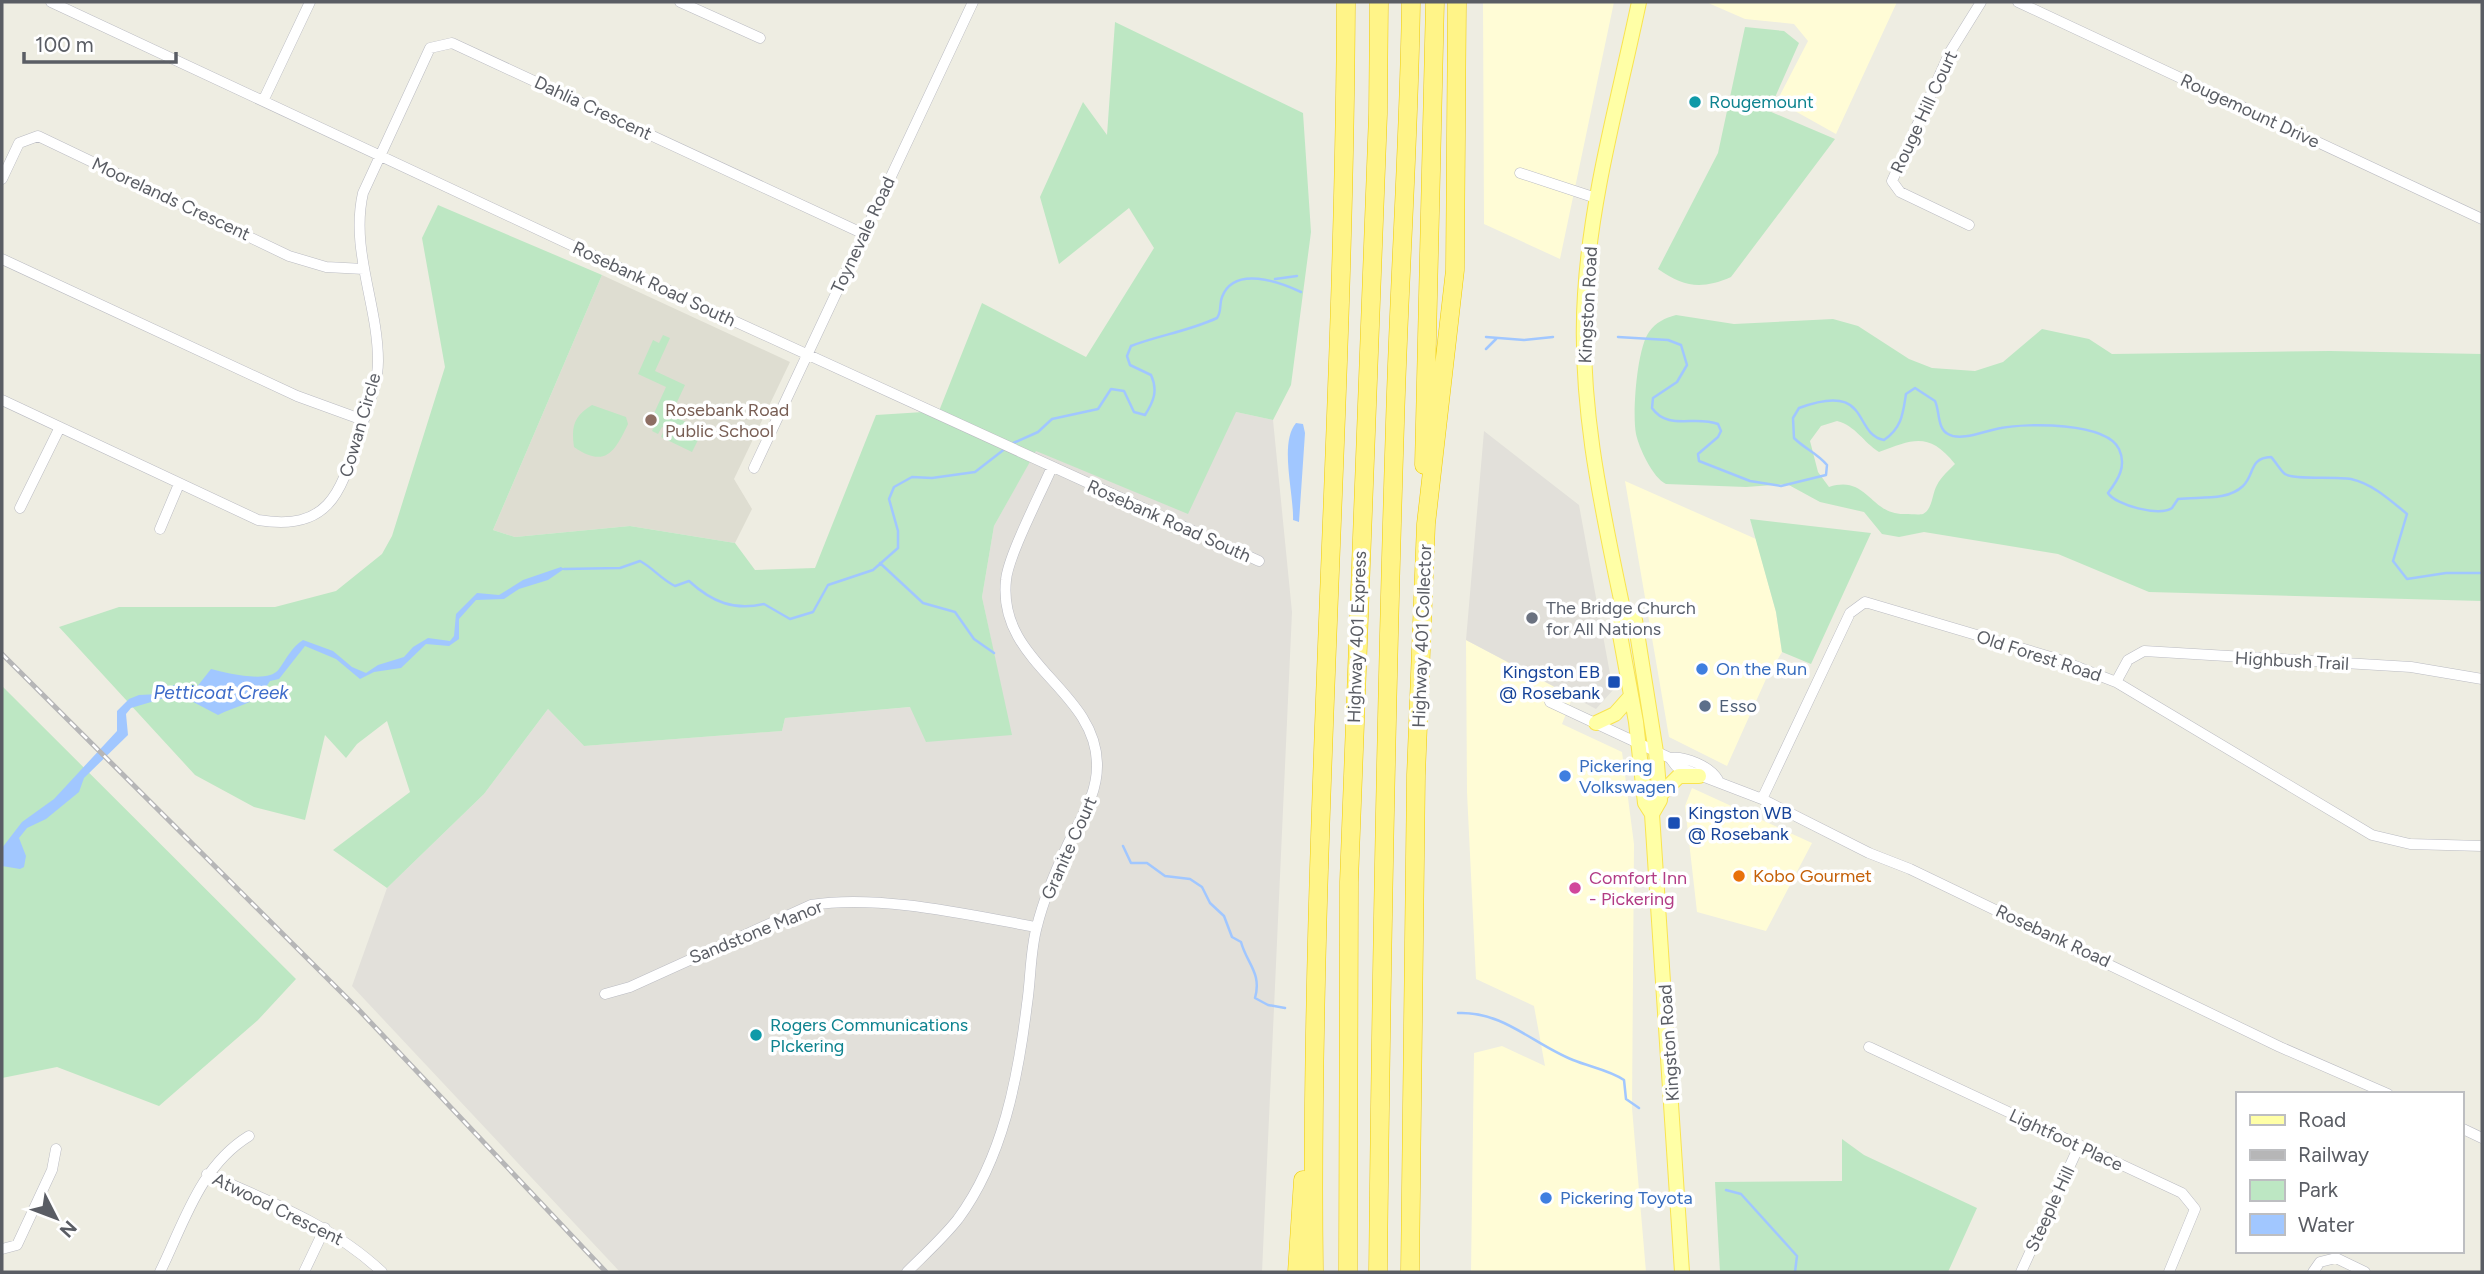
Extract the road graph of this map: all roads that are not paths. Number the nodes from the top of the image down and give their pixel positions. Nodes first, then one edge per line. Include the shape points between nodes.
1 (51, 2) edge
2 (310, 2) edge
3 (680, 2) edge
4 (973, 2) edge
5 (1346, 2) edge
6 (1378, 2) edge
7 (1410, 2) edge
8 (1435, 2) edge
9 (1457, 2) edge
10 (1639, 2) edge
11 (1981, 2) edge
12 (2018, 2) edge
13 (760, 38) dead end
14 (264, 99) junction
15 (381, 156) junction
16 (1520, 173) dead end
17 (2, 179) edge
18 (1596, 198) junction
19 (2482, 219) edge
20 (1969, 225) dead end
21 (864, 233) junction
22 (2, 259) edge
23 (364, 269) junction
24 (807, 354) junction
25 (2, 400) edge
26 (363, 420) junction
27 (60, 427) junction
28 (1052, 467) junction
29 (754, 468) dead end
30 (179, 484) junction
31 (20, 508) dead end
32 (1426, 524) junction
33 (160, 529) dead end
34 (1259, 561) dead end
35 (1623, 609) junction
36 (2482, 680) edge
37 (2116, 682) junction
38 (1631, 696) junction
39 (1549, 702) dead end
40 (1596, 723) junction
41 (1639, 744) junction
42 (1663, 755) junction
43 (1699, 776) junction
44 (1718, 780) junction
45 (1660, 795) junction
46 (1762, 799) junction
47 (1652, 814) junction
48 (2482, 846) edge
49 (1036, 927) junction
50 (605, 994) dead end
51 (1869, 1046) dead end
52 (1316, 1051) junction
53 (2383, 1092) edge
54 (2463, 1129) edge
55 (249, 1136) dead end
56 (2482, 1138) edge
57 (2079, 1146) junction
58 (56, 1149) dead end
59 (206, 1174) junction
60 (325, 1228) junction
61 (2, 1250) edge
62 (160, 1272) edge
63 (304, 1272) edge
64 (382, 1272) edge
65 (907, 1272) edge
66 (1297, 1272) edge
67 (1314, 1272) edge
68 (1349, 1272) edge
69 (1378, 1272) edge
70 (1410, 1272) edge
71 (1682, 1272) edge
72 (2021, 1272) edge
73 (2169, 1272) edge
74 (2313, 1272) edge
75 (2365, 1272) edge

1 - 14 street, Rosebank Road South
2 - 14 street
3 - 13 street
4 - 21 street, Toynevale Road
5 - 52 highway via 1345,207
6 - 68 highway, Highway 401 Express via 1378,127 1349,882
7 - 69 highway, Highway 401 Express via 1386,731
8 - 32 highway via 1423,430
9 - 32 highway, Highway 401 Collector via 1455,270
10 - 18 main road, Kingston Road
11 - 20 street, Rouge Hill Court via 1950,52 1892,181 1900,192
12 - 19 street, Rougemount Drive
14 - 15 street, Rosebank Road South
15 - 21 street, Dahlia Crescent via 430,48 452,43
15 - 23 street, Cowan Circle via 359,209
15 - 24 street, Rosebank Road South
16 - 18 street
17 - 23 street, Moorelands Crescent via 19,143 38,136 289,256 326,267
18 - 35 main road, Kingston Road via 1585,294 1587,416
21 - 24 street, Toynevale Road
22 - 26 street via 297,396
23 - 26 street, Cowan Circle via 378,364
24 - 28 street, Rosebank Road South
24 - 29 street, Toynevale Road
25 - 27 street, Cowan Circle
26 - 30 street, Cowan Circle via 341,491 308,519 258,520
27 - 30 street, Cowan Circle
27 - 31 street
28 - 34 street, Rosebank Road South
28 - 49 street, Granite Court via 1006,578 1006,610 1017,640 1089,730 1097,761 1094,795 1058,865
30 - 33 street
32 - 70 highway, Highway 401 Collector via 1416,775
35 - 38 main road, Kingston Road via 1618,624
35 - 42 main road, Kingston Road via 1635,621
36 - 37 street, Highbush Trail via 2411,667 2144,651 2128,660
37 - 46 street, Old Forest Road via 2054,658 1865,602 1850,613
37 - 48 street, Old Forest Road via 2372,835 2410,844
38 - 40 main road via 1615,714
38 - 41 main road, Kingston Road
39 - 40 street, Rosebank Road
40 - 41 street, Rosebank Road
41 - 42 street, Rosebank Road
41 - 47 main road, Kingston Road via 1645,803
42 - 43 street, Rosebank Road
42 - 44 street, Rosebank Road via 1680,756 1702,766
42 - 45 main road, Kingston Road
43 - 44 street, Rosebank Road
43 - 45 main road via 1679,776
44 - 46 street, Rosebank Road
45 - 47 main road, Kingston Road
46 - 53 street, Rosebank Road
47 - 71 main road, Kingston Road
49 - 50 street, Sandstone Manor via 864,901 835,901 811,905
49 - 65 street, Granite Court via 1027,1006 996,1148 958,1218
51 - 57 street, Lightfoot Place
52 - 66 highway
52 - 67 highway
54 - 56 street
55 - 59 street, Atwood Crescent
57 - 72 street, Steeple Hill
57 - 73 street, Lightfoot Place via 2182,1193 2195,1209
58 - 61 street via 52,1170 17,1245
59 - 60 street, Atwood Crescent
59 - 62 street, Atwood Crescent
60 - 63 street
60 - 64 street, Atwood Crescent
74 - 75 street via 2320,1262 2336,1258

